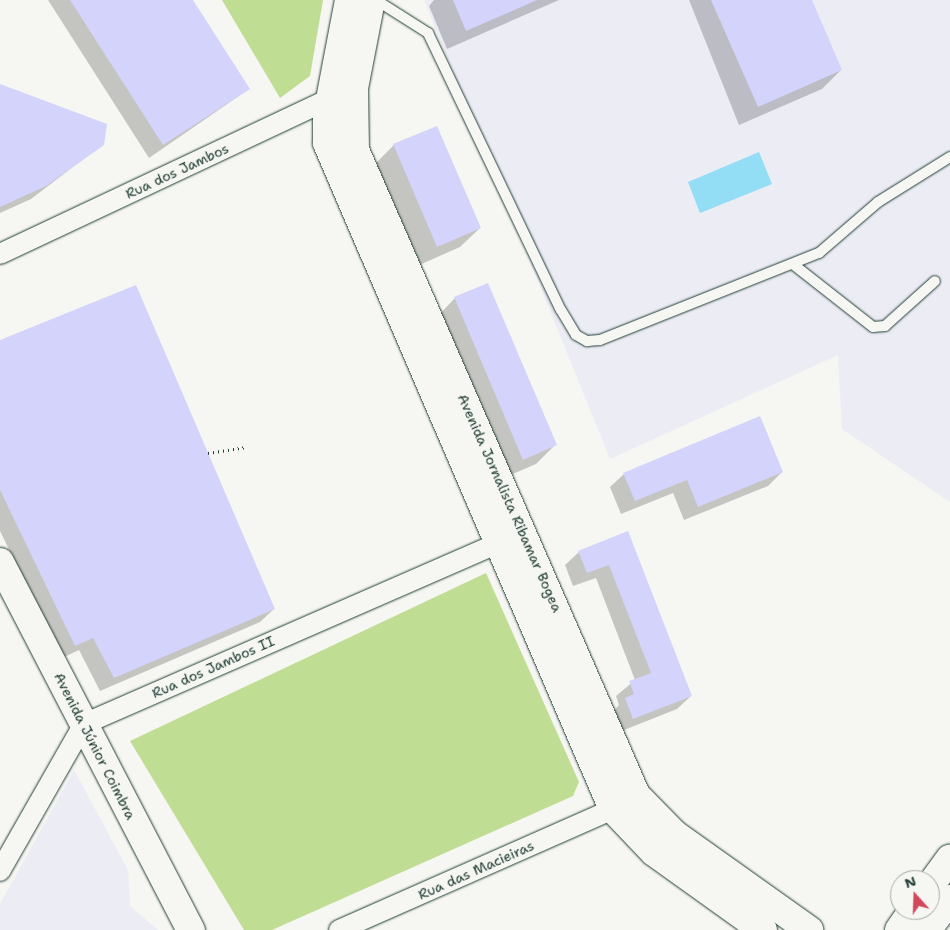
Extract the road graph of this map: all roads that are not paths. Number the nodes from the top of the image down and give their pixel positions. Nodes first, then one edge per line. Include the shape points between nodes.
1 (349, 0) edge
2 (372, 0) edge
3 (376, 0) edge
4 (342, 94) junction
5 (950, 157) edge
6 (0, 254) edge
7 (794, 265) junction
8 (935, 281) dead end
9 (498, 543) junction
10 (0, 562) edge
11 (84, 724) junction
12 (613, 809) junction
13 (950, 858) edge
14 (0, 871) edge
15 (940, 872) edge
16 (950, 899) edge
17 (191, 930) edge
18 (339, 930) edge
19 (763, 930) edge
20 (809, 930) edge
21 (927, 930) edge

1 - 4 main road, Avenida Jornalista Ribamar Bogea
2 - 4 main road, Avenida Jornalista Ribamar Bogea
3 - 7 lane via 428,32 561,310 581,339 600,340
4 - 6 street, Rua dos Jambos
4 - 9 main road, Avenida Jornalista Ribamar Bogea via 327,143
4 - 20 main road, Avenida Jornalista Ribamar Bogea via 355,150 636,795 674,834
5 - 7 lane via 878,202 819,253
7 - 8 lane via 873,327 885,326
9 - 11 street, Rua dos Jambos II
9 - 12 main road, Avenida Jornalista Ribamar Bogea
10 - 11 main road, Avenida Júnior Coimbra
11 - 14 street
11 - 17 main road, Avenida Júnior Coimbra
12 - 18 street, Rua das Macieiras
12 - 19 main road, Avenida Jornalista Ribamar Bogea via 654,852
13 - 15 main road
16 - 21 main road

